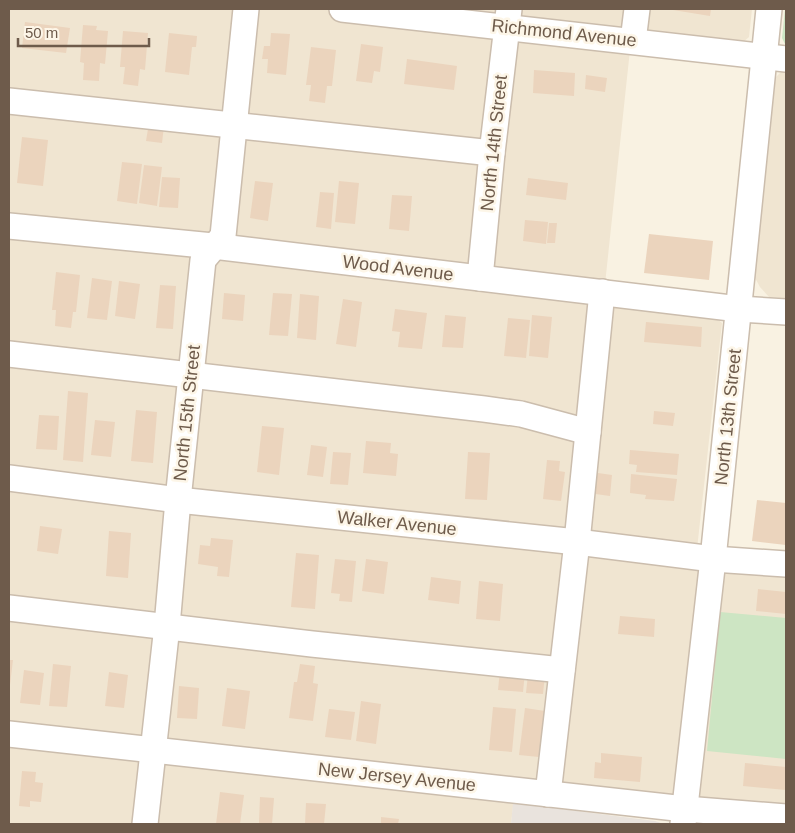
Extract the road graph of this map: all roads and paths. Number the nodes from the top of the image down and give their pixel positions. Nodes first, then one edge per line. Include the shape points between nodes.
1 (246, 9) edge
2 (342, 9) edge
3 (637, 9) edge
4 (769, 9) edge
5 (508, 18) edge
6 (633, 41) junction
7 (775, 57) edge
8 (9, 101) edge
9 (233, 125) junction
10 (492, 152) junction
11 (9, 226) edge
12 (214, 246) junction
13 (480, 278) junction
14 (602, 292) junction
15 (739, 309) junction
16 (786, 312) edge
17 (9, 354) edge
18 (191, 375) junction
19 (588, 432) junction
20 (9, 478) edge
21 (178, 500) junction
22 (577, 542) junction
23 (713, 559) junction
24 (786, 564) edge
25 (9, 608) edge
26 (167, 626) junction
27 (562, 670) junction
28 (9, 734) edge
29 (154, 750) junction
30 (548, 794) junction
31 (684, 816) edge
32 (786, 817) edge
33 (145, 824) edge

1 - 9 street, North 15th Street
2 - 5 street, Richmond Avenue
3 - 6 street
4 - 7 street, North 13th Street
5 - 6 street, Richmond Avenue
5 - 10 street, North 14th Street
6 - 7 street, Richmond Avenue
7 - 15 street, North 13th Street
8 - 9 street
9 - 10 street
9 - 12 street, North 15th Street via 222,236
10 - 13 street, North 14th Street
11 - 12 street, Wood Avenue
12 - 13 street, Wood Avenue
12 - 18 street, North 15th Street via 203,260
13 - 14 street, Wood Avenue
14 - 15 street, Wood Avenue
14 - 19 street
15 - 16 street, Wood Avenue
15 - 23 street, North 13th Street
17 - 18 street
18 - 19 street via 521,414
18 - 21 street, North 15th Street
19 - 22 street
20 - 21 street, Walker Avenue
21 - 22 street, Walker Avenue
21 - 26 street, North 15th Street
22 - 23 street, Walker Avenue
22 - 27 street
23 - 24 street, Walker Avenue
23 - 31 street, North 13th Street
25 - 26 street
26 - 27 street
26 - 29 street, North 15th Street
27 - 30 street
28 - 29 street, New Jersey Avenue
29 - 30 street, New Jersey Avenue
29 - 33 street, North 15th Street
30 - 31 street, New Jersey Avenue
31 - 32 street, New Jersey Avenue

